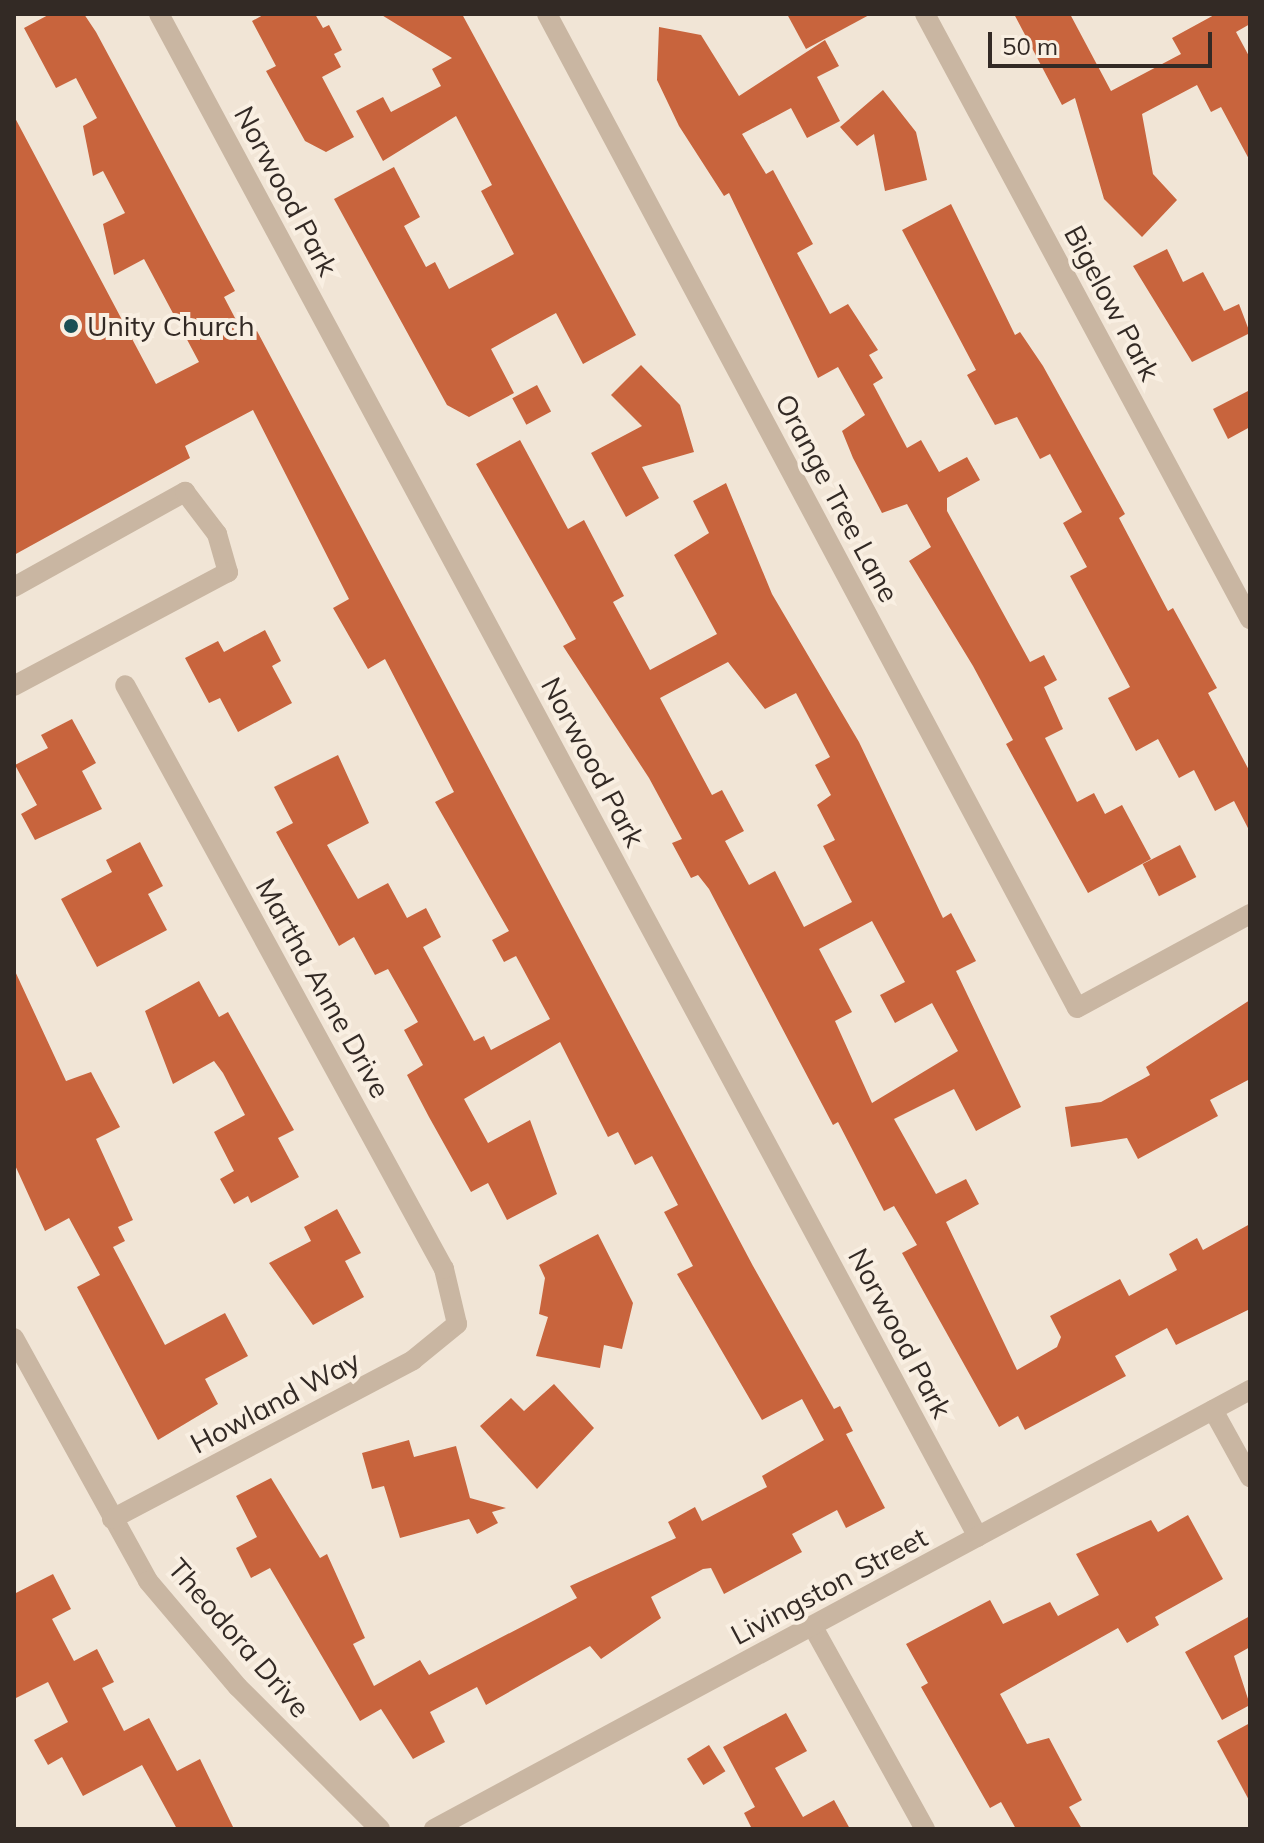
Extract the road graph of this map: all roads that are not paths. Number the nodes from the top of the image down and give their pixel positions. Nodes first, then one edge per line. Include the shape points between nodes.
1 (159, 14) edge
2 (547, 14) edge
3 (925, 14) edge
4 (14, 587) edge
5 (1250, 619) edge
6 (125, 685) dead end
7 (14, 686) edge
8 (1250, 914) edge
9 (457, 1324) joint
10 (14, 1338) edge
11 (1250, 1390) edge
12 (1213, 1410) junction
13 (1250, 1477) edge
14 (112, 1519) junction
15 (978, 1537) junction
16 (813, 1627) junction
17 (380, 1829) edge
18 (434, 1829) edge
19 (925, 1829) edge

1 - 15 street, Norwood Park
2 - 8 street, Orange Tree Lane via 1077,1008
3 - 5 street, Bigelow Park
4 - 7 street via 185,492 217,534 228,572
6 - 9 street, Martha Anne Drive via 444,1269
9 - 14 street, Howland Way via 413,1360
10 - 14 street, Theodora Drive
11 - 12 street, Livingston Street
12 - 13 street
12 - 15 street, Livingston Street
14 - 17 street, Theodora Drive via 192,1635
15 - 16 street, Livingston Street
16 - 18 street, Livingston Street
16 - 19 street

